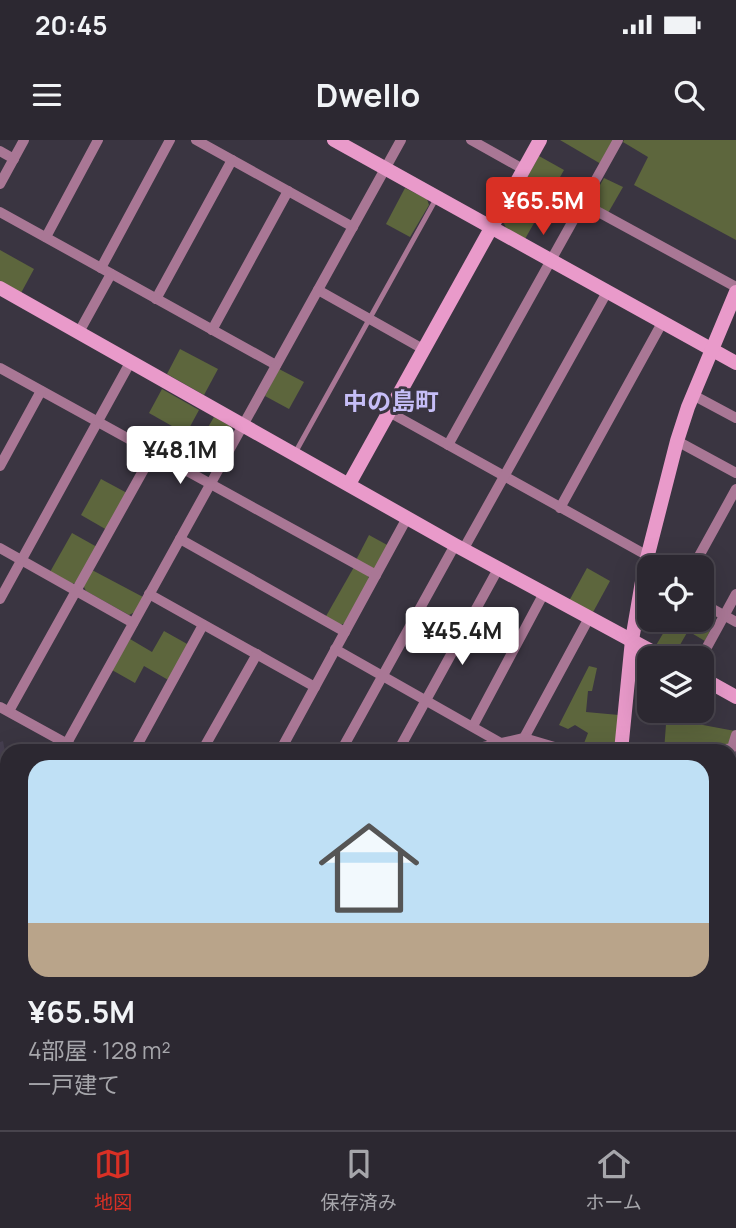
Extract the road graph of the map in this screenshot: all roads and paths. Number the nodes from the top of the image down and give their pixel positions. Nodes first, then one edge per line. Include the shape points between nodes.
1 (24, 140) edge
2 (98, 140) edge
3 (170, 140) edge
4 (196, 140) edge
5 (334, 140) edge
6 (401, 140) edge
7 (471, 140) edge
8 (540, 140) edge
9 (618, 140) edge
10 (0, 151) edge
11 (14, 159) junction
12 (232, 160) junction
13 (386, 168) junction
14 (523, 169) junction
15 (0, 184) edge
16 (288, 191) junction
17 (437, 198) junction
18 (582, 203) junction
19 (0, 212) edge
20 (353, 227) junction
21 (491, 228) junction
22 (46, 237) junction
23 (551, 261) junction
24 (101, 268) junction
25 (111, 274) junction
26 (736, 287) edge
27 (0, 288) edge
28 (318, 290) junction
29 (607, 292) junction
30 (736, 292) edge
31 (156, 299) junction
32 (369, 319) junction
33 (662, 323) junction
34 (212, 330) junction
35 (79, 332) junction
36 (423, 349) junction
37 (713, 351) junction
38 (131, 361) junction
39 (736, 363) edge
40 (276, 365) junction
41 (0, 368) edge
42 (41, 391) junction
43 (694, 395) junction
44 (389, 412) junction
45 (736, 418) edge
46 (97, 422) junction
47 (243, 424) junction
48 (0, 440) edge
49 (677, 441) junction
50 (448, 445) junction
51 (11, 446) junction
52 (153, 453) junction
53 (295, 453) junction
54 (0, 467) edge
55 (736, 473) edge
56 (504, 477) junction
57 (349, 484) junction
58 (210, 485) junction
59 (736, 489) edge
60 (559, 508) junction
61 (407, 518) junction
62 (180, 539) junction
63 (0, 548) edge
64 (459, 548) junction
65 (646, 555) edge
66 (648, 555) edge
67 (700, 555) edge
68 (22, 560) junction
69 (498, 569) junction
70 (376, 575) junction
71 (76, 591) junction
72 (544, 593) junction
73 (149, 594) junction
74 (736, 594) edge
75 (0, 598) edge
76 (714, 610) edge
77 (724, 615) junction
78 (637, 616) edge
79 (589, 618) junction
80 (736, 622) edge
81 (133, 623) junction
82 (203, 625) junction
83 (345, 632) junction
84 (632, 640) junction
85 (643, 646) edge
86 (707, 646) edge
87 (335, 649) junction
88 (257, 654) junction
89 (382, 675) junction
90 (714, 685) edge
91 (315, 687) junction
92 (736, 697) edge
93 (426, 700) junction
94 (4, 709) edge
95 (473, 726) junction
96 (522, 738) junction
97 (499, 742) junction
98 (67, 743) joint
99 (138, 744) edge
100 (206, 744) edge
101 (284, 744) edge
102 (345, 744) edge
103 (402, 744) edge
104 (492, 744) edge
105 (522, 744) edge
106 (543, 744) edge
107 (622, 744) edge

1 - 11 street
2 - 22 street
3 - 24 street
4 - 12 street
5 - 13 street
6 - 13 street
7 - 14 street
8 - 14 street
9 - 18 street
10 - 11 street
11 - 15 street
12 - 16 street
12 - 31 street
13 - 17 street
13 - 20 street
14 - 21 street
16 - 20 street
16 - 34 street
17 - 21 street
17 - 32 lane
18 - 23 street
18 - 26 street
19 - 22 street
20 - 28 street
21 - 23 street
21 - 36 street
22 - 24 street
23 - 29 street
23 - 50 street
24 - 25 street
25 - 31 street
25 - 35 street
27 - 35 street
28 - 32 street
28 - 40 street
29 - 33 street
29 - 56 street
30 - 37 street
31 - 34 street
32 - 36 street
32 - 53 lane
33 - 37 street
33 - 60 street
34 - 40 street
35 - 38 street
36 - 44 street
37 - 39 street
37 - 43 street
38 - 46 street
38 - 47 street
40 - 47 street
41 - 42 street
42 - 46 street
42 - 51 street
43 - 45 street
43 - 49 street
44 - 50 street
44 - 57 street
46 - 52 street
46 - 68 street
47 - 53 street
47 - 58 street
48 - 51 street
49 - 55 street
49 - 66 street
50 - 56 street
51 - 54 street
52 - 58 street
52 - 71 street
53 - 57 street
56 - 60 street
56 - 64 street
57 - 61 street
58 - 62 street
58 - 70 street
59 - 67 street
60 - 65 street
61 - 64 street
61 - 70 street
62 - 73 street
62 - 83 street
63 - 68 street
64 - 69 street
64 - 89 street
68 - 71 street
68 - 75 street
69 - 72 street
69 - 93 street
70 - 83 street
71 - 81 street
71 - 94 street
72 - 79 street
72 - 95 street
73 - 81 street
73 - 82 street
74 - 77 street
76 - 77 street
77 - 80 street
77 - 86 street
78 - 84 street
79 - 84 street
79 - 96 street
81 - 98 street
82 - 88 street
82 - 99 street
83 - 87 street
84 - 85 street
84 - 107 street
87 - 89 street
87 - 91 street
88 - 91 street
88 - 100 street
89 - 93 street
89 - 102 street
90 - 92 street
91 - 101 street
93 - 95 street
93 - 103 street
94 - 98 street
95 - 97 street
96 - 97 street
96 - 105 lane
96 - 106 street
97 - 104 street

